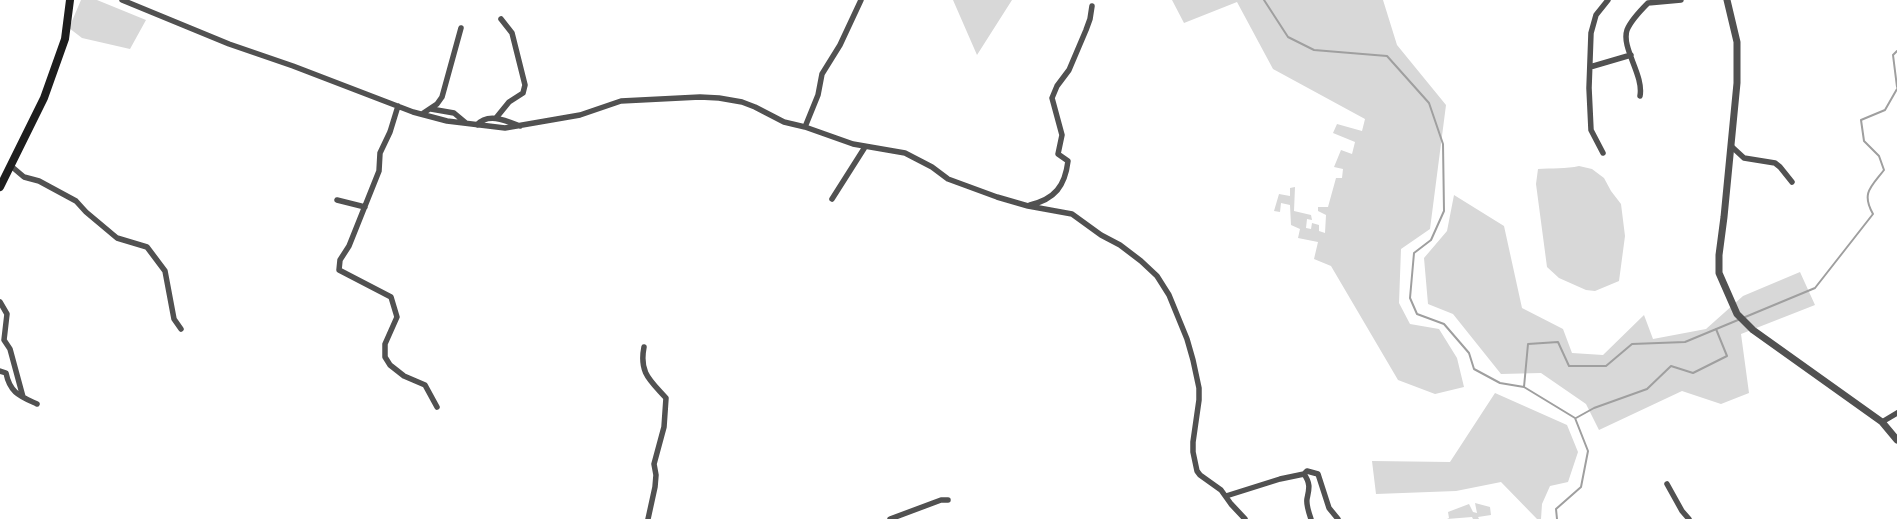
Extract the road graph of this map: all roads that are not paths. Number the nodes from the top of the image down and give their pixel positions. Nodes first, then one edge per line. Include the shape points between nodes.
1 (70, 0) edge
2 (122, 0) edge
3 (861, 0) edge
4 (1608, 0) edge
5 (1681, 0) edge
6 (1727, 0) edge
7 (1092, 6) dead end
8 (501, 19) dead end
9 (461, 28) dead end
10 (1631, 55) junction
11 (1590, 67) junction
12 (1640, 96) dead end
13 (398, 106) junction
14 (430, 109) junction
15 (422, 114) junction
16 (496, 118) junction
17 (466, 123) junction
18 (477, 125) junction
19 (522, 126) junction
20 (805, 127) junction
21 (1731, 146) junction
22 (864, 147) junction
23 (1603, 153) dead end
24 (11, 166) junction
25 (1792, 182) dead end
26 (0, 187) edge
27 (832, 199) dead end
28 (337, 200) dead end
29 (365, 206) junction
30 (1028, 206) junction
31 (0, 302) edge
32 (181, 329) dead end
33 (644, 348) dead end
34 (0, 371) edge
35 (23, 397) junction
36 (37, 404) dead end
37 (437, 406) dead end
38 (1897, 413) edge
39 (1882, 422) junction
40 (1897, 440) edge
41 (1304, 474) junction
42 (1667, 484) dead end
43 (1226, 496) junction
44 (948, 500) dead end
45 (648, 519) edge
46 (890, 519) edge
47 (1245, 519) edge
48 (1311, 519) edge
49 (1338, 519) edge
50 (1689, 519) edge

1 - 24 main road via 65,39 44,98
2 - 13 street via 229,44
3 - 20 street via 822,74 818,95
4 - 11 street via 1593,20
5 - 10 street via 1648,3 1630,23 1626,32
6 - 21 street via 1737,42 1737,83
7 - 30 street via 1090,19 1069,70 1052,98 1062,135 1058,154 1068,161 1067,171 1063,182 1052,196
8 - 16 street via 512,33 525,85 523,93 509,102
9 - 14 street via 442,97
10 - 11 street
10 - 12 street via 1640,80
11 - 23 street via 1591,130
13 - 15 street
13 - 29 street via 380,153 379,171
14 - 15 street
14 - 17 street via 454,113
15 - 17 street
16 - 18 street via 481,120
16 - 19 street
17 - 18 street
18 - 19 street via 505,128
19 - 20 street via 580,115 621,101 700,97 742,102 784,122
20 - 22 street
21 - 25 street via 1744,158 1775,163
21 - 39 street via 1719,274 1737,314 1753,330
22 - 27 street
22 - 30 street via 905,153 952,180
24 - 26 main road
24 - 32 street via 24,177 39,181 76,201 117,238 147,247 165,271 174,319
28 - 29 street
29 - 37 street via 349,246 340,260 339,270 391,297 397,317 385,344 385,357 390,365 404,376 425,385
30 - 43 street via 1077,217 1090,228 1132,253 1150,268 1162,284 1187,339 1198,383 1200,400 1193,442 1194,463 1200,476
31 - 35 street via 7,314 4,340 10,349
33 - 45 street via 642,362 645,372 666,398 664,427 654,464 655,487
34 - 35 street via 6,374 8,385
35 - 36 street
38 - 39 street
39 - 40 street
41 - 43 street
41 - 48 street via 1309,482 1307,502
41 - 49 street via 1307,471 1318,474 1329,508
42 - 50 street via 1679,507
43 - 47 street
44 - 46 street via 941,500

